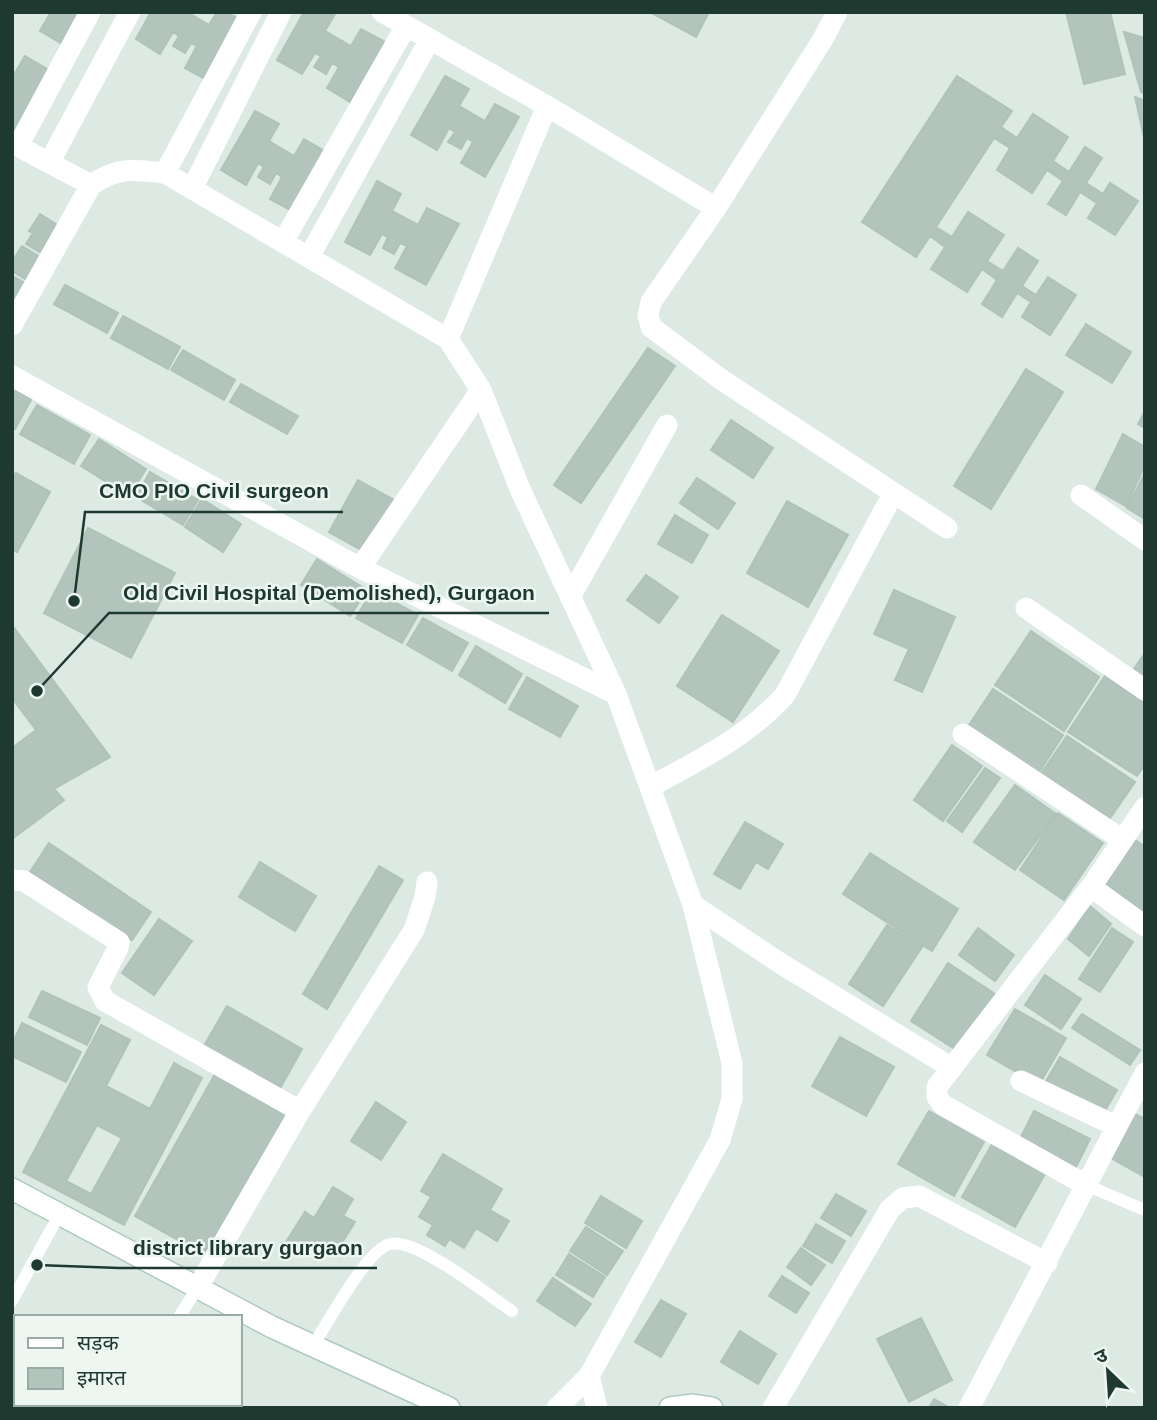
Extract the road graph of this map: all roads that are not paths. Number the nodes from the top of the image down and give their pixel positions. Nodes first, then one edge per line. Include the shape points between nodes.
1 (90, 12) edge
2 (130, 12) edge
3 (251, 12) edge
4 (281, 12) edge
5 (382, 12) edge
6 (837, 12) edge
7 (406, 26) junction
8 (430, 39) junction
9 (547, 106) junction
10 (15, 144) edge
11 (49, 163) junction
12 (165, 173) junction
13 (91, 186) junction
14 (192, 189) junction
15 (716, 208) junction
16 (283, 242) junction
17 (309, 257) junction
18 (12, 326) edge
19 (448, 339) junction
20 (12, 376) edge
21 (481, 390) junction
22 (667, 425) dead end
23 (893, 494) junction
24 (1081, 495) dead end
25 (947, 528) dead end
26 (1145, 540) edge
27 (360, 568) junction
28 (570, 597) junction
29 (1026, 608) dead end
30 (1145, 690) edge
31 (616, 694) junction
32 (963, 734) dead end
33 (650, 787) junction
34 (1145, 807) edge
35 (1123, 840) junction
36 (12, 880) edge
37 (427, 882) dead end
38 (1091, 887) junction
39 (693, 905) junction
40 (1145, 926) edge
41 (952, 1068) junction
42 (1145, 1073) edge
43 (1021, 1081) dead end
44 (300, 1111) junction
45 (1116, 1126) junction
46 (1084, 1184) junction
47 (12, 1189) edge
48 (1142, 1209) dead end
49 (60, 1213) junction
50 (1047, 1263) junction
51 (198, 1287) junction
52 (12, 1301) edge
53 (512, 1311) dead end
54 (180, 1315) edge
55 (313, 1346) junction
56 (589, 1376) junction
57 (449, 1408) edge
58 (557, 1408) edge
59 (597, 1408) edge
60 (670, 1408) edge
61 (712, 1408) edge
62 (773, 1408) edge
63 (969, 1408) edge

1 - 10 street
2 - 11 street
3 - 12 street
4 - 14 street
5 - 7 street
6 - 15 street
7 - 8 street
7 - 16 street
8 - 9 street
8 - 17 street
9 - 15 street
9 - 19 street
10 - 11 street
11 - 13 street
12 - 13 street via 136,169 109,173
12 - 14 street
13 - 18 street
14 - 16 street
15 - 23 street via 651,302 651,327
16 - 17 street
17 - 19 street
19 - 21 street
20 - 27 street
21 - 27 street
21 - 28 street
22 - 28 street
23 - 25 street
23 - 33 street via 785,695 737,738
24 - 26 street
27 - 31 street
28 - 31 street
29 - 30 street
31 - 33 street
32 - 35 street
33 - 39 street
34 - 35 street
35 - 38 street
36 - 44 street via 24,881 119,942 98,987 105,1001
37 - 44 street via 414,930
38 - 40 street
38 - 41 street
39 - 41 street
39 - 56 street via 732,1063 732,1099 720,1140
41 - 46 street via 937,1087 943,1105
42 - 45 street
43 - 45 street
44 - 51 street
45 - 46 street
46 - 48 lane
46 - 50 street
47 - 49 street
49 - 51 street
49 - 52 lane
50 - 62 street via 919,1196 903,1198 890,1209
50 - 63 street
51 - 54 lane
51 - 55 street
53 - 55 lane via 415,1248 391,1244 373,1253
55 - 57 street
56 - 58 street
56 - 59 street
60 - 61 street

